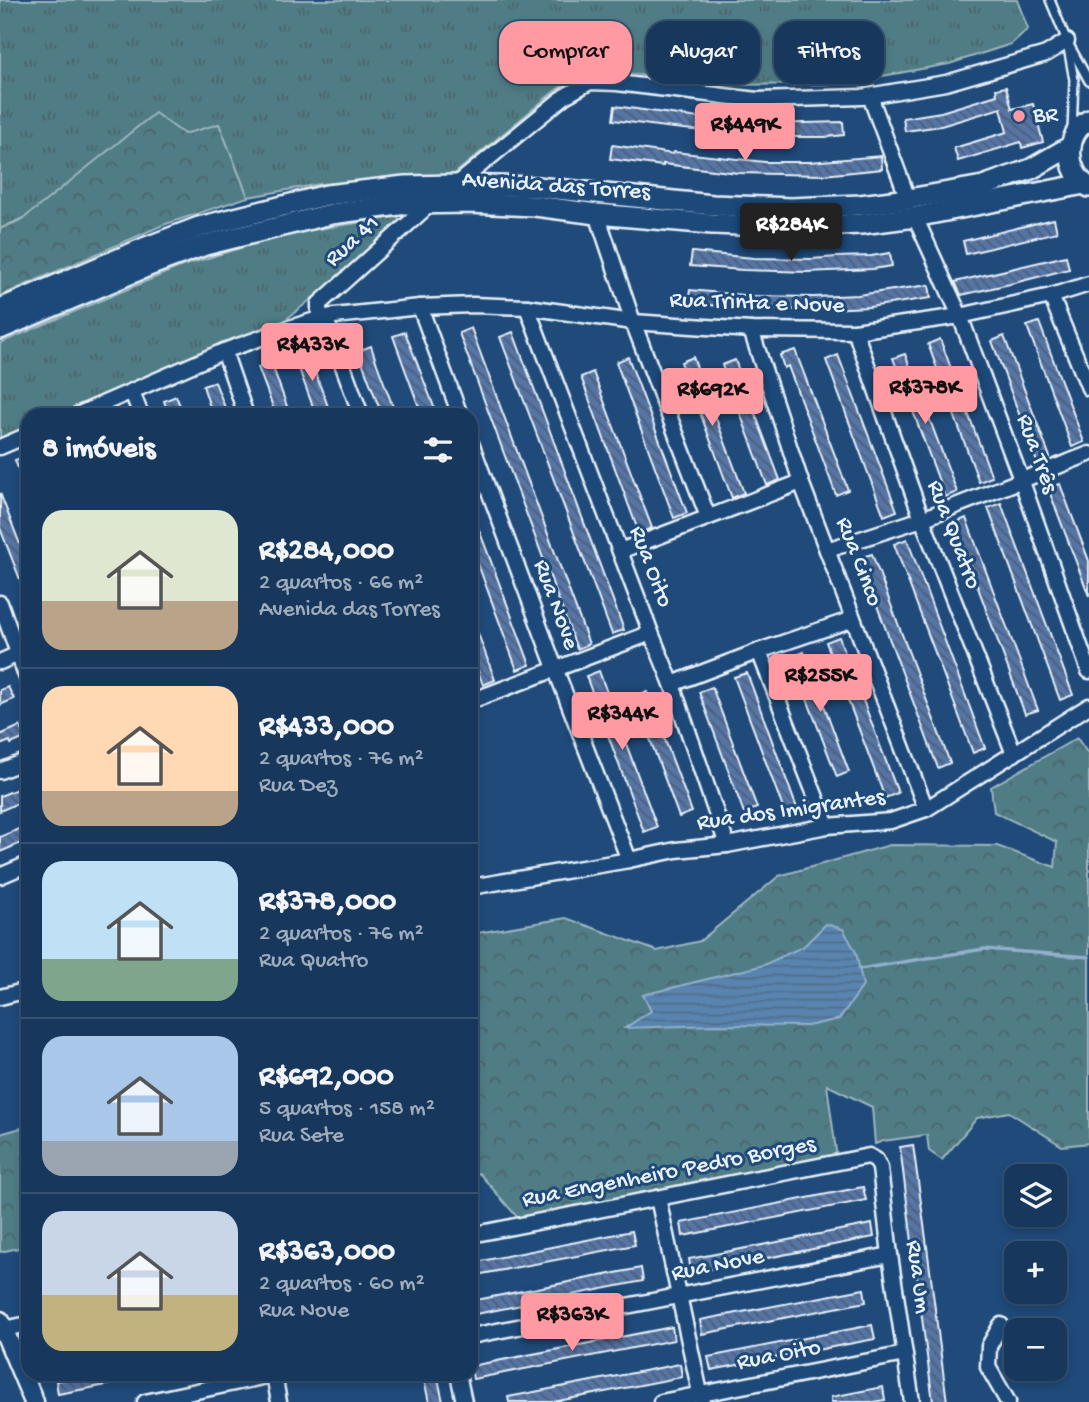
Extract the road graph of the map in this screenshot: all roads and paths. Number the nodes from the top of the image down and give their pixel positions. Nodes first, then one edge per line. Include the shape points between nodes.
1 (1050, 0) edge
2 (1067, 41) junction
3 (1089, 82) edge
4 (870, 96) junction
5 (1089, 120) edge
6 (1072, 143) junction
7 (456, 185) junction
8 (1087, 185) edge
9 (429, 205) junction
10 (912, 208) junction
11 (597, 214) junction
12 (1089, 284) edge
13 (1051, 296) junction
14 (420, 307) junction
15 (527, 307) junction
16 (0, 309) edge
17 (960, 316) junction
18 (322, 318) junction
19 (634, 322) junction
20 (0, 329) edge
21 (751, 330) junction
22 (855, 331) junction
23 (224, 351) junction
24 (1089, 388) edge
25 (132, 391) junction
26 (93, 408) edge
27 (138, 408) edge
28 (244, 408) edge
29 (358, 408) edge
30 (457, 408) edge
31 (21, 438) edge
32 (0, 447) edge
33 (1089, 454) edge
34 (478, 462) edge
35 (1021, 479) junction
36 (801, 482) junction
37 (708, 517) junction
38 (922, 519) junction
39 (827, 550) junction
40 (620, 551) junction
41 (0, 603) edge
42 (853, 619) junction
43 (651, 633) junction
44 (759, 652) junction
45 (18, 654) junction
46 (0, 662) edge
47 (21, 662) edge
48 (555, 668) junction
49 (1089, 671) edge
50 (672, 684) junction
51 (478, 698) edge
52 (1089, 706) edge
53 (1014, 754) junction
54 (21, 763) edge
55 (0, 771) edge
56 (926, 809) junction
57 (827, 826) junction
58 (727, 845) junction
59 (629, 860) junction
60 (21, 867) edge
61 (0, 876) edge
62 (478, 886) edge
63 (21, 992) edge
64 (0, 998) edge
65 (876, 1160) joint
66 (658, 1198) junction
67 (478, 1234) edge
68 (890, 1255) junction
69 (680, 1297) junction
70 (21, 1324) edge
71 (2, 1325) edge
72 (1001, 1325) dead end
73 (478, 1335) edge
74 (905, 1354) junction
75 (21, 1371) edge
76 (25, 1381) edge
77 (242, 1381) edge
78 (276, 1381) edge
79 (460, 1381) edge
80 (701, 1398) edge
81 (34, 1402) edge
82 (145, 1402) edge
83 (279, 1402) edge
84 (464, 1402) edge
85 (662, 1402) edge
86 (912, 1402) edge
87 (1008, 1402) edge

1 - 2 lane
2 - 3 lane
2 - 4 street via 1046,54 946,83
2 - 6 lane via 1074,80
4 - 7 street via 757,100 590,82 565,96
4 - 10 street, Rua Três
5 - 6 main road, Avenida das Torres via 1075,133
6 - 8 main road, Avenida das Torres via 1070,160
6 - 10 main road, Avenida das Torres via 1015,176
7 - 10 main road, Avenida das Torres via 537,187 713,205
7 - 16 main road, Avenida das Torres via 327,195 199,227
8 - 10 main road, Avenida das Torres
9 - 11 main road, Avenida das Torres via 535,206
9 - 18 street, Rua 41 via 319,304
9 - 20 main road, Avenida das Torres via 331,214 205,245
10 - 11 main road, Avenida das Torres via 861,224 791,227
10 - 17 street, Rua Três
11 - 19 street
12 - 13 street, Rua Trinta e Nove
13 - 17 street, Rua Trinta e Nove
13 - 24 street
14 - 15 street, Rua Trinta e Nove
14 - 18 street, Rua Trinta e Nove
14 - 30 street
15 - 19 street, Rua Trinta e Nove
15 - 40 street, Rua Oito
17 - 22 street, Rua Trinta e Nove
17 - 35 street, Rua Três
18 - 23 street, Rua Trinta e Nove
18 - 29 street
19 - 21 street, Rua Trinta e Nove
19 - 37 street
21 - 22 street, Rua Trinta e Nove
21 - 36 street, Rua Cinco
22 - 38 street, Rua Quatro
23 - 25 street
23 - 28 street
25 - 26 street
25 - 27 street
31 - 32 street
33 - 35 street
34 - 48 street, Rua Nove
35 - 38 street
35 - 49 street, Rua Três
36 - 37 street
36 - 39 street, Rua Cinco
37 - 40 street
38 - 39 street
38 - 53 street, Rua Quatro
39 - 42 street, Rua Cinco
40 - 43 street, Rua Oito
41 - 45 street
42 - 44 street
42 - 56 street, Rua Cinco
43 - 48 street
43 - 50 street, Rua Oito
44 - 50 street
44 - 57 street
45 - 46 street
45 - 47 street
48 - 51 street
48 - 59 street, Rua Nove
50 - 58 street, Rua Oito
52 - 53 street, Rua dos Imigrantes
53 - 56 street, Rua dos Imigrantes
54 - 55 street
56 - 57 street, Rua dos Imigrantes via 891,821
57 - 58 street, Rua dos Imigrantes
58 - 59 street, Rua dos Imigrantes
59 - 62 street, Rua dos Imigrantes
60 - 61 street
63 - 64 street
65 - 66 street, Rua Engenheiro Pedro Borges via 869,1156
65 - 68 street, Rua Um
66 - 67 street, Rua Engenheiro Pedro Borges
66 - 69 street
68 - 69 street, Rua Nove
68 - 74 street, Rua Um
69 - 73 street, Rua Nove
69 - 80 street
70 - 71 street
71 - 75 street
72 - 87 street via 989,1346 988,1367
74 - 80 street, Rua Oito
74 - 86 street, Rua Um
76 - 81 street
77 - 82 street
78 - 83 street
79 - 84 street
80 - 85 street, Rua Oito

